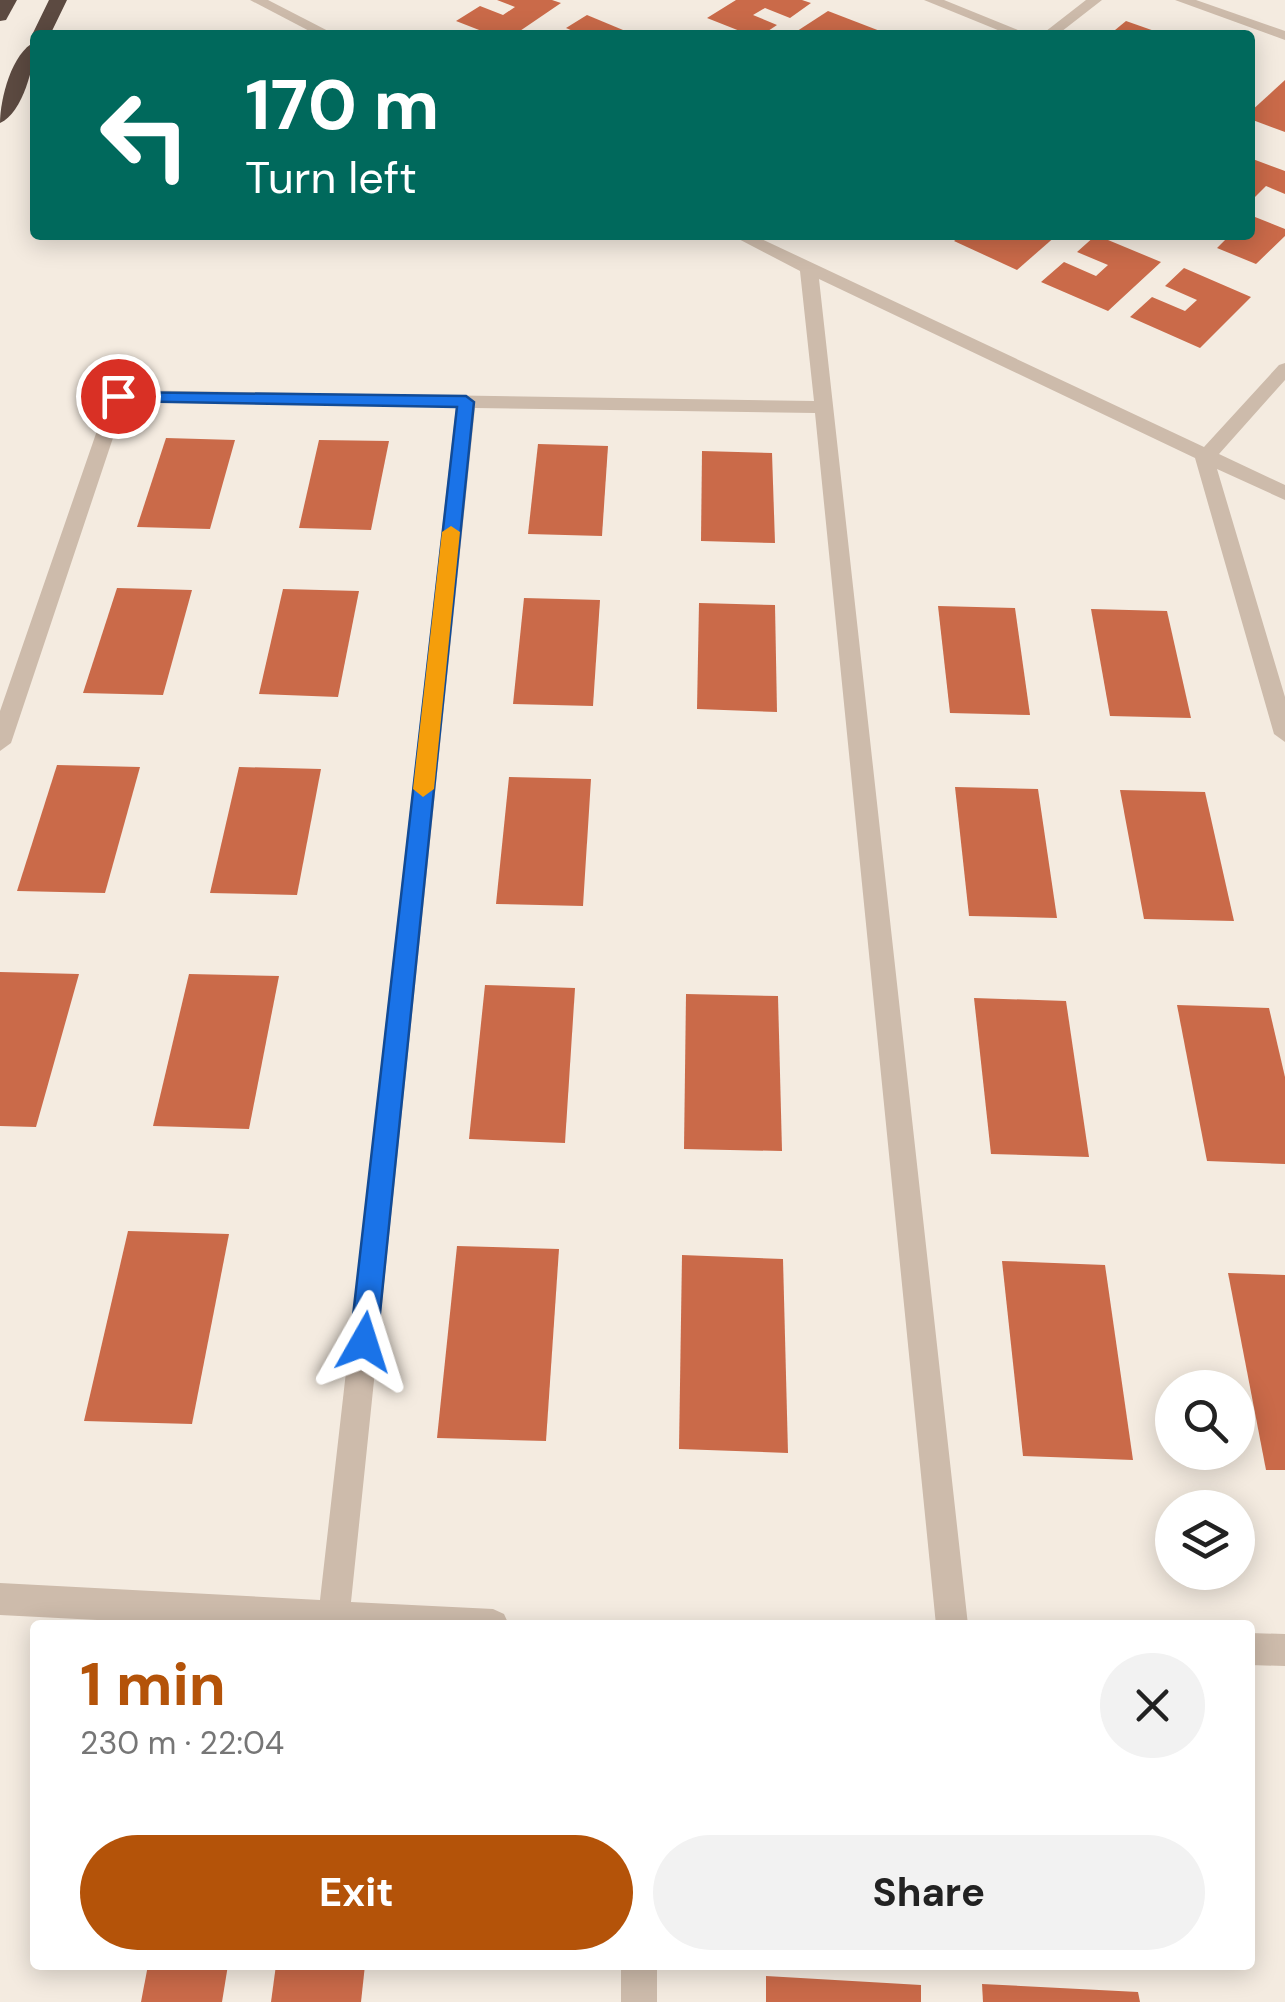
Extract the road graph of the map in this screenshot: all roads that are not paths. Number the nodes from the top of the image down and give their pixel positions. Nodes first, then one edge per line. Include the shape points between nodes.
1 (58, 0) edge
2 (257, 0) edge
3 (931, 0) edge
4 (1095, 0) edge
5 (1182, 0) edge
6 (43, 30) edge
7 (319, 30) edge
8 (1011, 30) edge
9 (1055, 30) edge
10 (1285, 36) edge
11 (30, 57) edge
12 (0, 117) edge
13 (770, 241) edge
14 (810, 270) junction
15 (1285, 369) edge
16 (466, 402) junction
17 (822, 408) junction
18 (1205, 455) junction
19 (1285, 493) edge
20 (1285, 734) edge
21 (0, 743) edge
22 (0, 1598) edge
23 (334, 1616) junction
24 (405, 1620) edge
25 (951, 1620) edge
26 (1255, 1649) edge
27 (1285, 1650) edge
28 (639, 1970) edge
29 (638, 2002) edge

1 - 6 highway
2 - 7 street
3 - 8 street
4 - 9 street
5 - 10 street
11 - 12 highway
13 - 14 street
14 - 17 street
14 - 18 street
15 - 18 street
16 - 17 street
16 - 21 street via 118,396
16 - 23 street
17 - 25 street
18 - 19 street
18 - 20 street
22 - 23 street
23 - 24 street
26 - 27 street
28 - 29 street

